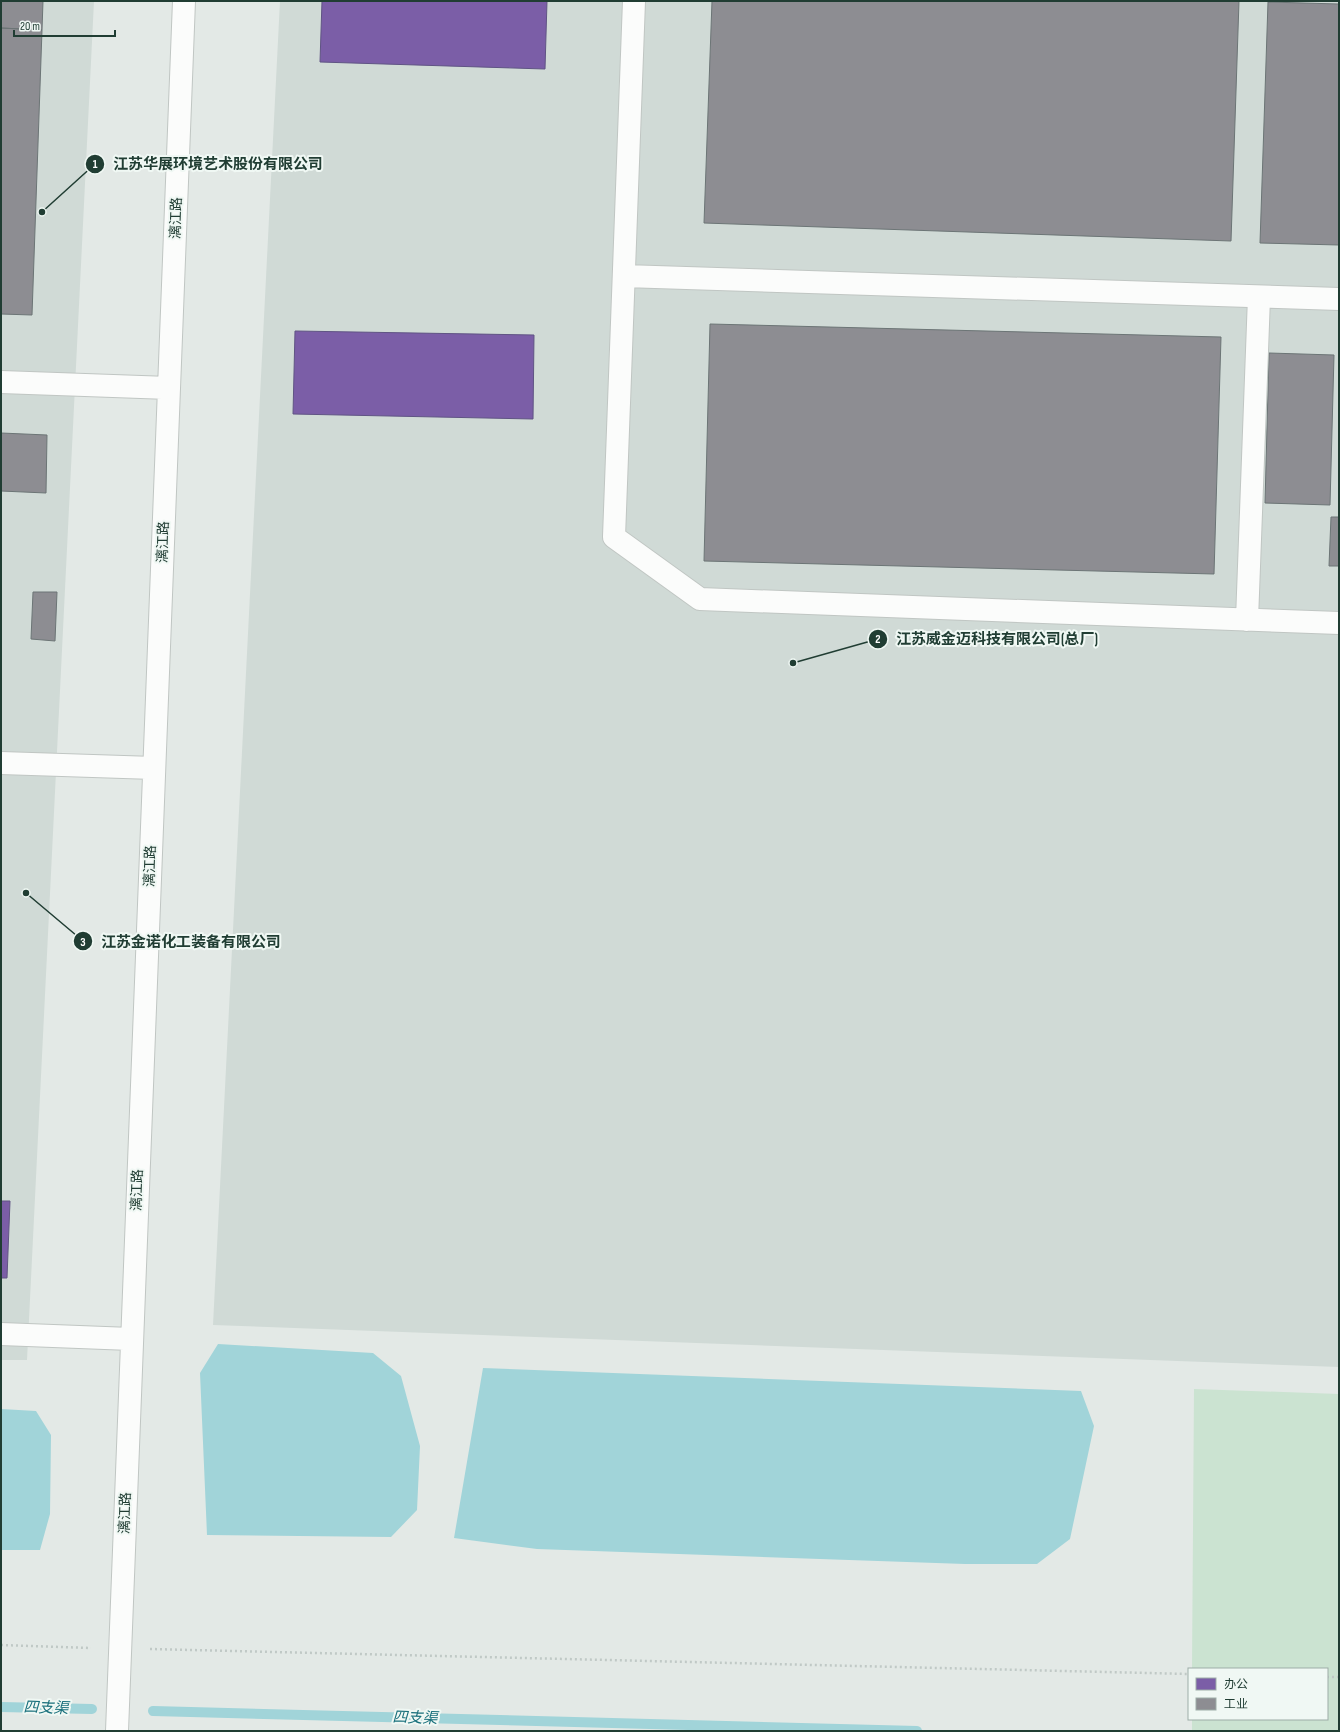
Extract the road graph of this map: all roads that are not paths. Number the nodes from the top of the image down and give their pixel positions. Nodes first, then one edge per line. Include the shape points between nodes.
1 (184, 1) edge
2 (634, 1) edge
3 (624, 276) junction
4 (1259, 297) junction
5 (1339, 299) edge
6 (1, 382) edge
7 (169, 388) junction
8 (1247, 620) junction
9 (1339, 623) edge
10 (1, 763) edge
11 (154, 768) junction
12 (1, 1334) edge
13 (131, 1339) junction
14 (117, 1731) edge

1 - 7 street, 漓江路
2 - 3 street
3 - 4 street
3 - 8 street via 614,537 700,599
4 - 5 street
4 - 8 street
6 - 7 street
7 - 11 street, 漓江路
8 - 9 street
10 - 11 street
11 - 13 street, 漓江路
12 - 13 street
13 - 14 street, 漓江路

